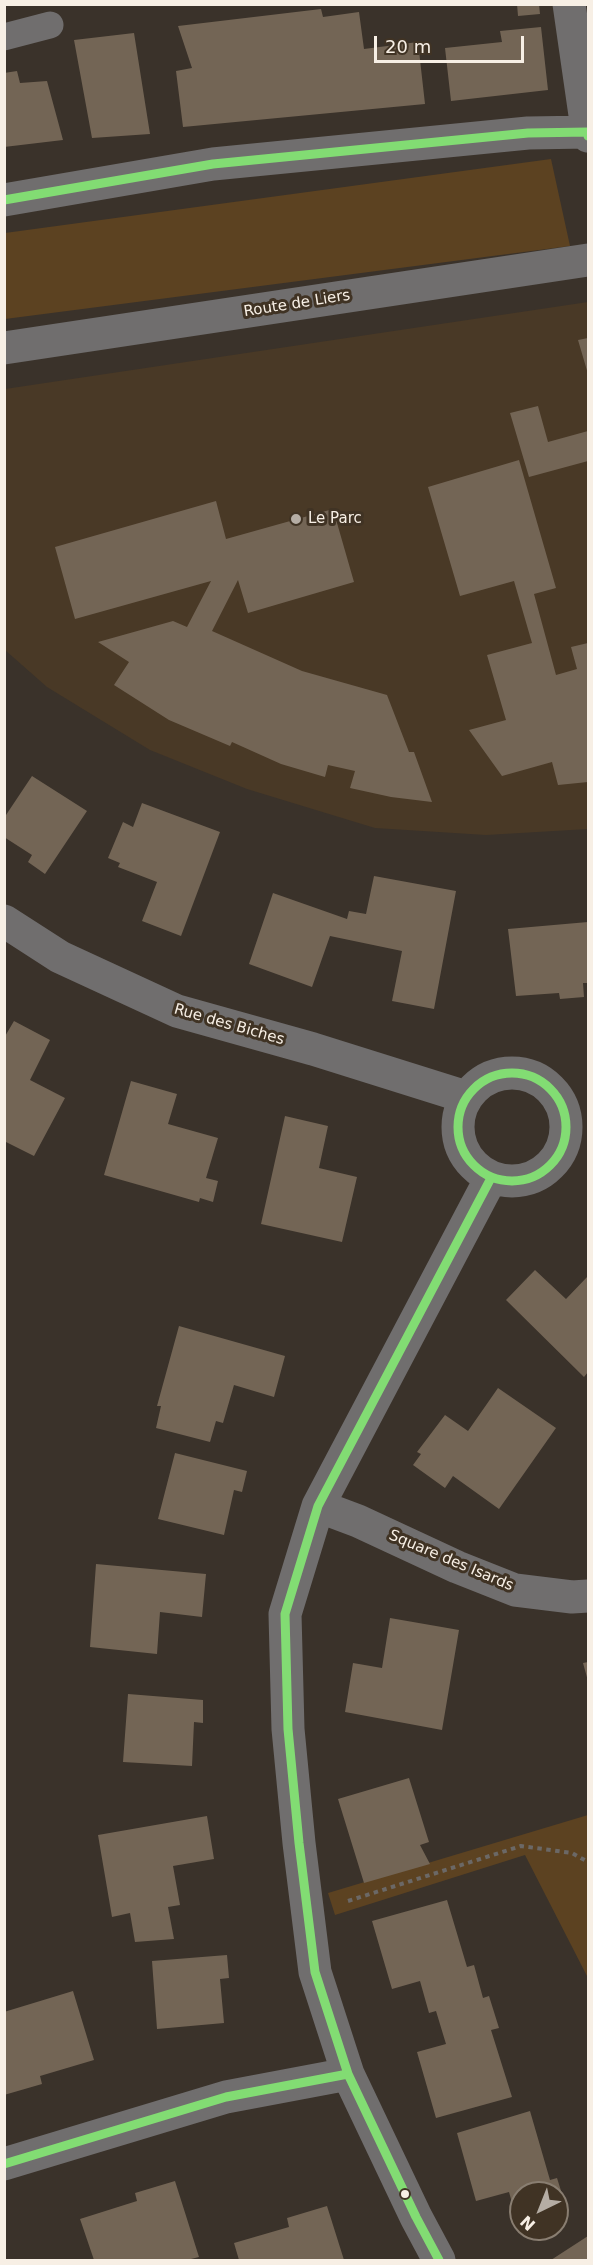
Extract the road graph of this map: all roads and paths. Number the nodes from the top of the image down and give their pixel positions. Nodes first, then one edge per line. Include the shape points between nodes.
1 (569, 4) edge
2 (50, 25) dead end
3 (4, 37) edge
4 (588, 134) edge
5 (4, 200) edge
6 (588, 260) edge
7 (4, 348) edge
8 (4, 921) edge
9 (466, 1097) junction
10 (576, 1103) edge
11 (490, 1178) junction
12 (318, 1506) junction
13 (588, 1596) edge
14 (588, 1862) edge
15 (307, 1914) junction
16 (348, 2074) junction
17 (4, 2164) edge
18 (439, 2260) edge

1 - 4 street
2 - 3 lane
4 - 5 street via 528,133 213,164
6 - 7 street, Route de Liers
8 - 9 street, Rue des Biches via 60,957 177,1011
9 - 10 street via 485,1080 505,1073 530,1075
9 - 11 street via 457,1122 459,1142 469,1161
10 - 11 street via 561,1153 547,1170 523,1181
11 - 12 street
12 - 13 street, Square des Isards via 515,1590
12 - 15 street via 285,1614 288,1729
14 - 15 path via 572,1853 521,1846
15 - 16 street via 315,1972
16 - 17 street via 226,2097
16 - 18 street

